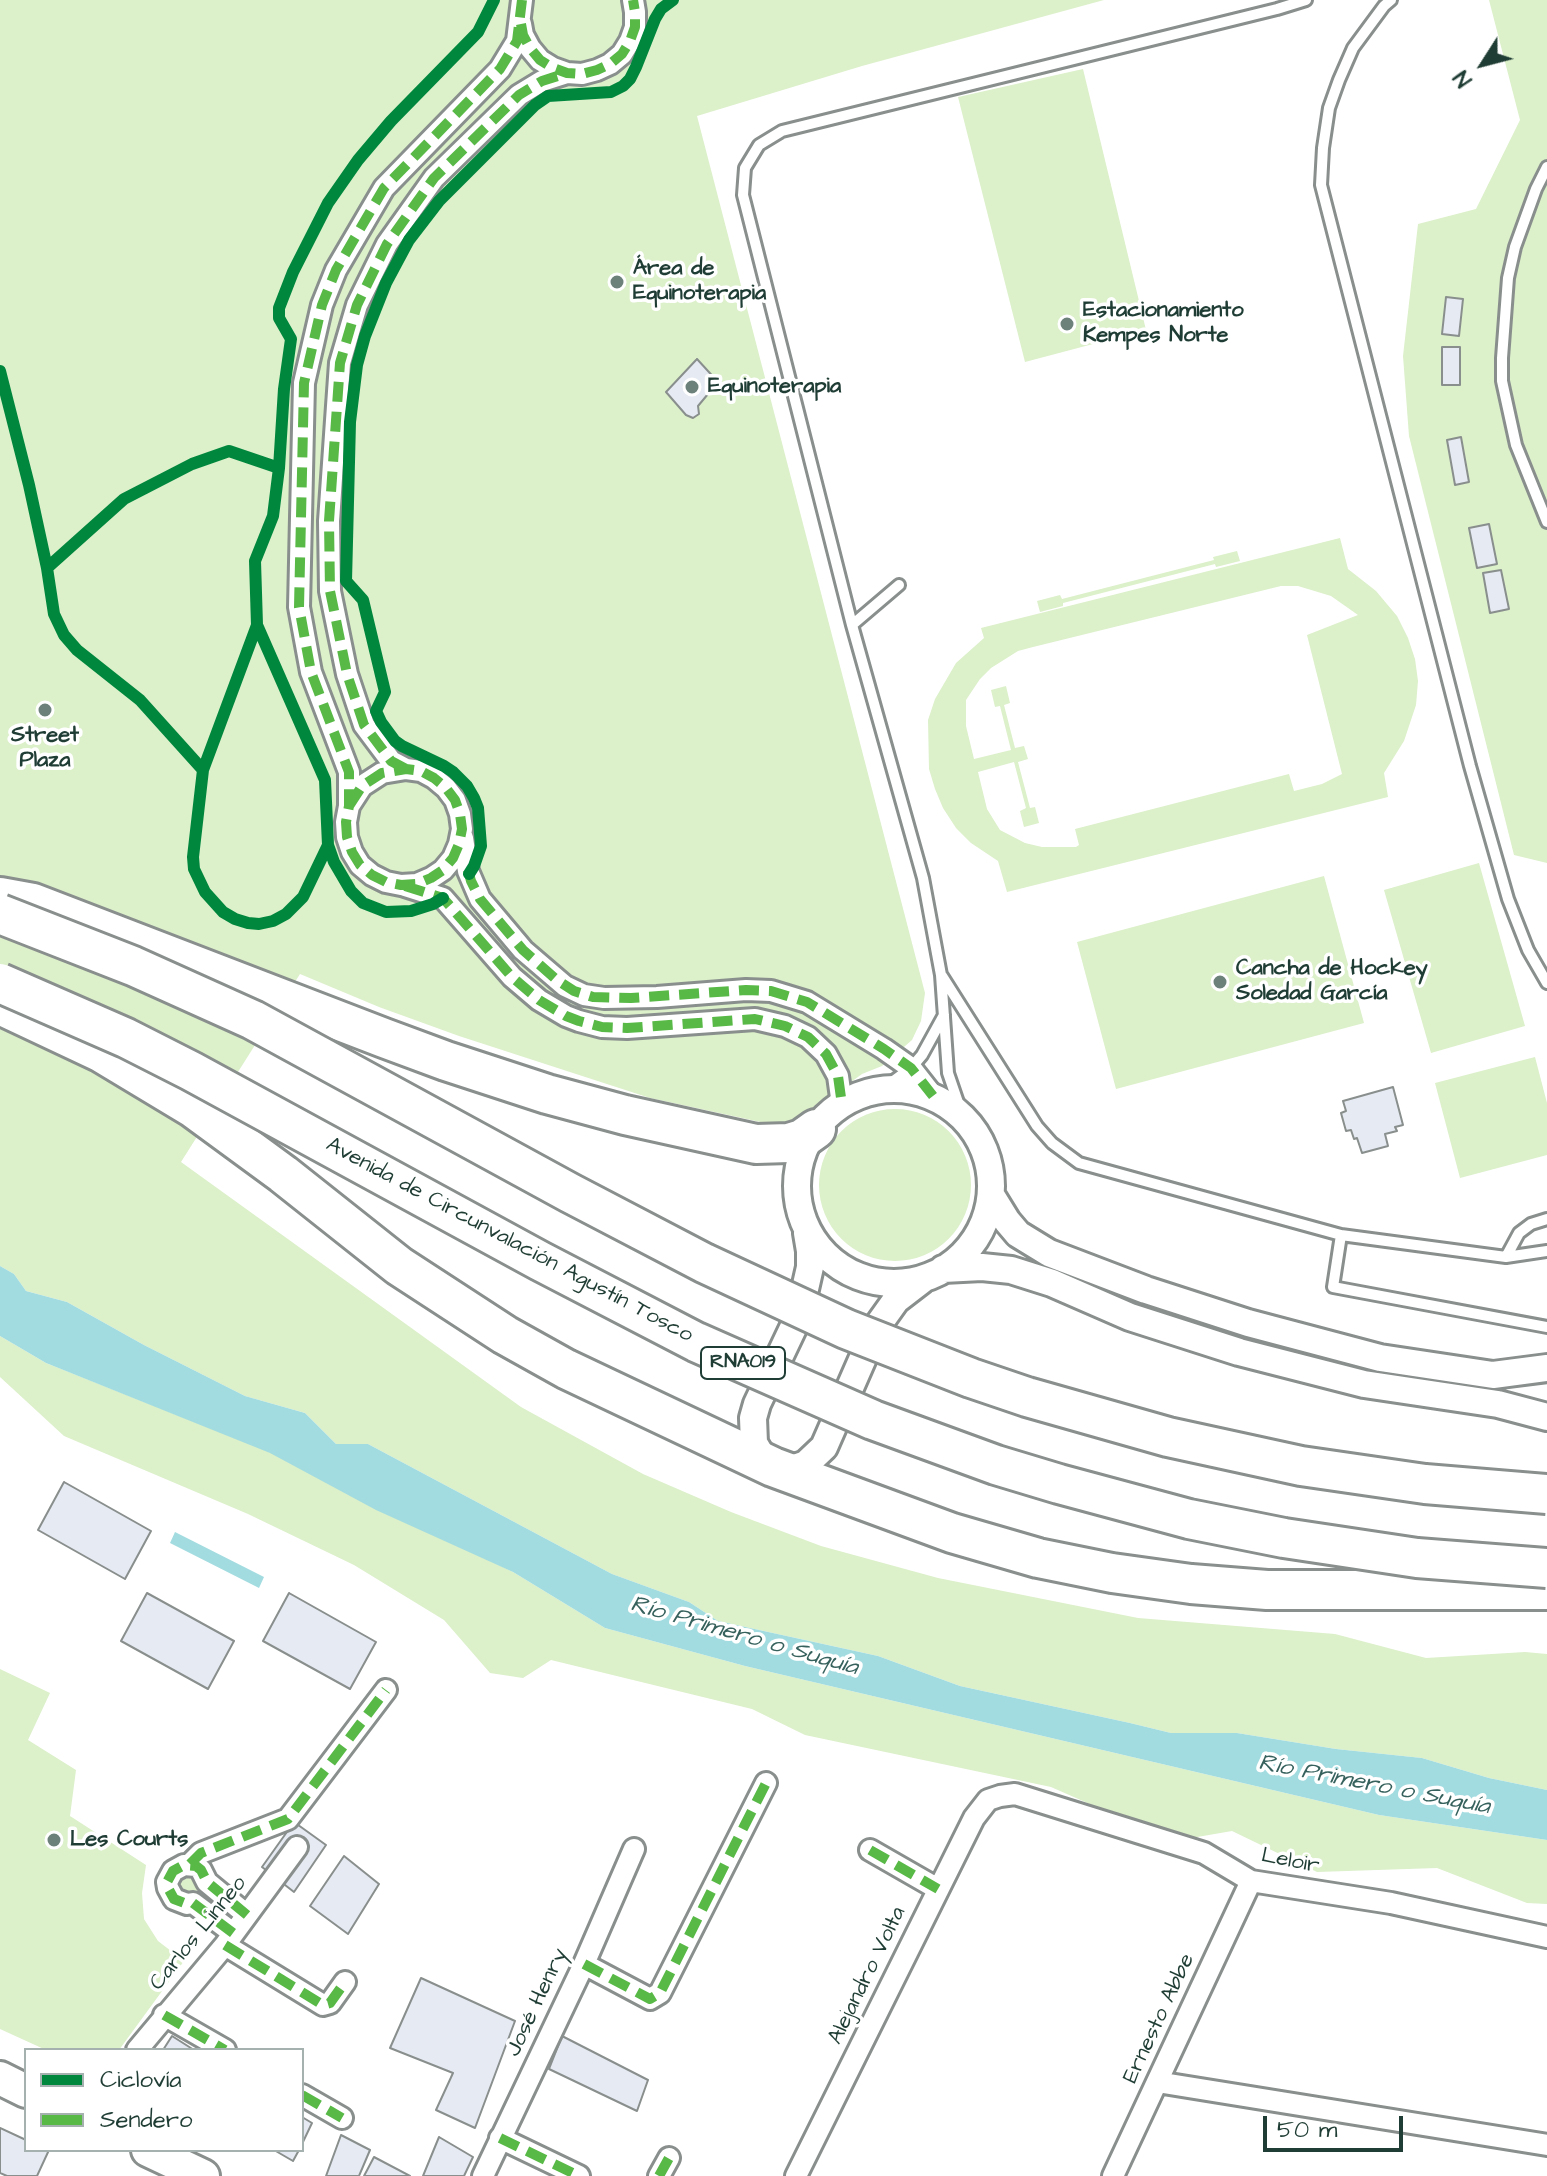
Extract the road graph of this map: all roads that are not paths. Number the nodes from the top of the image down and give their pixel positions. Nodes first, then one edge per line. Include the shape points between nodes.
1 (1306, 0) edge
2 (1391, 0) edge
3 (638, 4) edge
4 (521, 10) edge
5 (567, 73) junction
6 (1547, 167) edge
7 (1547, 522) edge
8 (899, 585) dead end
9 (852, 625) junction
10 (406, 769) junction
11 (349, 806) junction
12 (462, 829) junction
13 (401, 885) junction
14 (0, 897) edge
15 (0, 914) edge
16 (941, 975) junction
17 (0, 983) edge
18 (1547, 983) edge
19 (0, 1005) edge
20 (944, 1013) junction
21 (911, 1068) junction
22 (880, 1091) junction
23 (933, 1096) junction
24 (962, 1114) junction
25 (829, 1117) junction
26 (991, 1195) junction
27 (1547, 1219) edge
28 (805, 1226) junction
29 (1341, 1235) junction
30 (1547, 1251) edge
31 (1506, 1257) junction
32 (936, 1272) junction
33 (1547, 1327) edge
34 (1547, 1368) edge
35 (1547, 1417) edge
36 (773, 1467) junction
37 (1547, 1485) edge
38 (1496, 1491) junction
39 (1547, 1494) edge
40 (1547, 1568) edge
41 (1547, 1590) edge
42 (386, 1690) dead end
43 (766, 1783) dead end
44 (988, 1800) joint
45 (297, 1847) dead end
46 (634, 1849) dead end
47 (870, 1850) dead end
48 (190, 1864) junction
49 (1251, 1881) junction
50 (938, 1889) junction
51 (247, 1915) junction
52 (1547, 1937) edge
53 (229, 1939) junction
54 (584, 1964) junction
55 (345, 1982) dead end
56 (164, 2015) junction
57 (139, 2048) edge
58 (222, 2048) edge
59 (0, 2078) edge
60 (1157, 2082) junction
61 (24, 2090) edge
62 (304, 2096) edge
63 (342, 2118) dead end
64 (500, 2138) junction
65 (1547, 2145) edge
66 (152, 2152) edge
67 (192, 2174) edge
68 (483, 2176) edge
69 (579, 2176) edge
70 (796, 2176) edge
71 (1113, 2176) edge

1 - 9 lane via 782,131 759,145 745,168 743,195
2 - 18 lane via 1353,48 1339,80 1329,108 1321,185 1503,884
3 - 5 street via 635,27 622,54 597,70
4 - 5 street via 530,48 540,60
4 - 11 street via 517,41 500,69 384,188 336,270 304,383 299,607 311,672 348,767
5 - 10 street via 519,95 434,178 387,244 357,305 340,363 329,521 330,591 364,725 391,761
6 - 7 lane via 1515,247 1502,381 1516,445
8 - 9 lane
9 - 16 lane via 923,878
10 - 11 street via 371,778
10 - 12 street via 421,771 446,788 455,800
11 - 13 street via 347,837 360,865
12 - 13 street via 453,858 443,870 417,884
12 - 21 street via 468,871 480,899 523,950 574,991 631,998 771,991 807,1002
13 - 25 street via 443,898 512,977 539,1000 579,1021 627,1028 755,1019 808,1037 838,1076
14 - 25 highway via 33,903 471,1069 625,1115 774,1145 802,1139
15 - 38 highway, bridge via 253,1020 639,1230 769,1294 921,1359 1027,1397 1197,1444 1340,1473
16 - 20 lane
16 - 29 lane via 1037,1126 1079,1163
17 - 40 highway, Avenida de Circunvalación Agustín Tosco / RNA019, bridge via 191,1071 696,1342 873,1420 1021,1473 1189,1519 1365,1551
19 - 36 highway via 100,1052 193,1108 359,1236 505,1335
20 - 21 lane
20 - 24 lane via 948,1073
21 - 22 lane
21 - 23 street
22 - 23 street via 906,1089
22 - 25 street via 854,1099
23 - 24 street
24 - 26 street via 984,1149
25 - 28 street via 806,1145 798,1174
26 - 32 street via 975,1239
26 - 34 street via 1018,1234 1041,1248 1248,1323 1380,1358 1493,1375
27 - 31 lane via 1519,1233
28 - 32 street via 826,1257 851,1275 896,1284
28 - 36 street via 810,1267 803,1298 753,1418 754,1443
29 - 31 lane
29 - 33 lane via 1333,1287
30 - 31 lane
32 - 35 street via 1011,1270 1239,1352 1364,1384 1498,1404
32 - 36 street via 896,1300 876,1328 824,1447 806,1464
36 - 41 highway via 994,1546 1112,1573 1304,1591
37 - 38 highway, bridge
38 - 39 highway, bridge
42 - 48 street via 288,1819 201,1853
43 - 54 street via 660,1993 650,1999
44 - 49 street, Leloir via 1015,1794 1204,1853
44 - 50 street, Alejandro Volta
45 - 51 street, Carlos Linneo
46 - 54 street, José Henry
47 - 50 street
48 - 51 street
48 - 53 street via 173,1871 167,1882 170,1894 180,1903 193,1903
49 - 52 street, Leloir via 1391,1903
49 - 60 street, Ernesto Abbe
50 - 70 street, Alejandro Volta
51 - 53 street, Carlos Linneo
53 - 55 street via 323,2005
53 - 56 street, Carlos Linneo
54 - 64 street, José Henry
56 - 57 street, Carlos Linneo
56 - 58 street
59 - 61 main road
60 - 65 street
60 - 71 street, Ernesto Abbe
62 - 63 street
64 - 68 street, José Henry
64 - 69 street
66 - 67 main road

